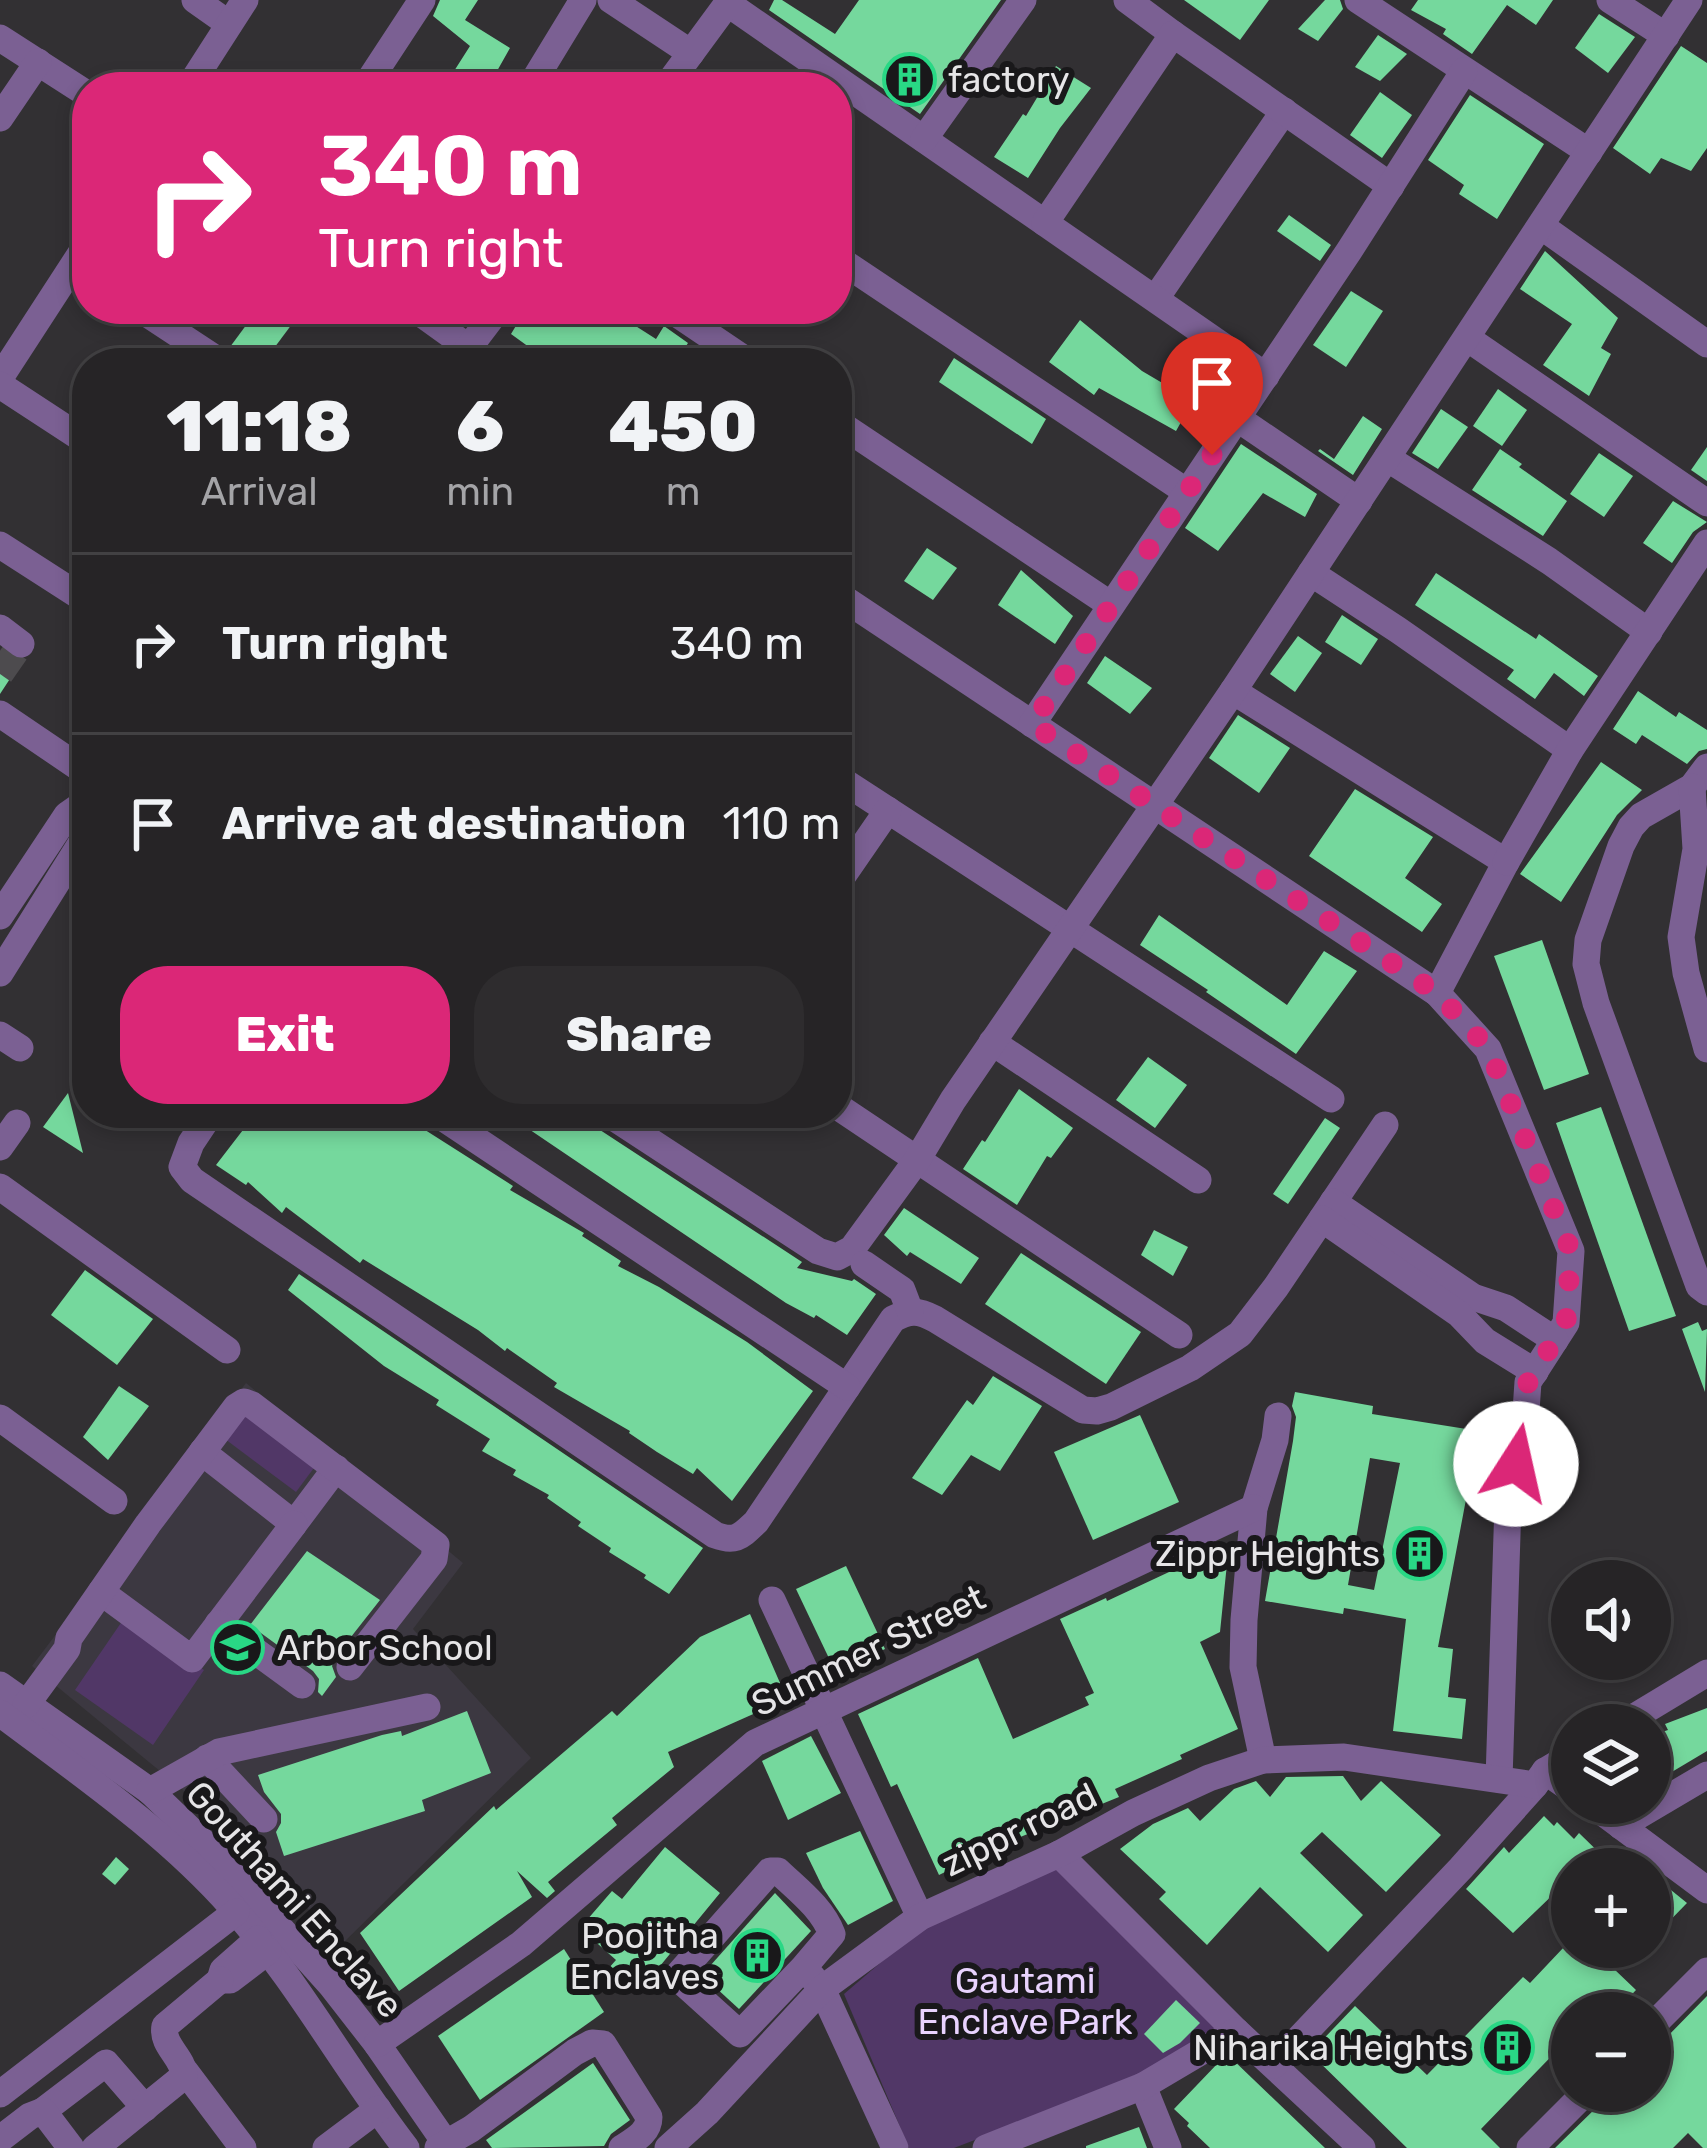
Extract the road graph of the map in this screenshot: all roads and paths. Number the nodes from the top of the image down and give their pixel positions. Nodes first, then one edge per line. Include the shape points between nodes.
1 (195, 0) edge
2 (422, 0) edge
3 (583, 0) edge
4 (611, 0) edge
5 (1023, 0) edge
6 (1127, 0) edge
7 (1358, 0) edge
8 (1610, 0) edge
9 (1689, 0) edge
10 (729, 2) edge
11 (237, 12) edge
12 (1174, 34) junction
13 (1666, 36) junction
14 (0, 38) edge
15 (691, 53) junction
16 (38, 62) junction
17 (1464, 70) junction
18 (199, 72) edge
19 (374, 72) edge
20 (539, 72) edge
21 (677, 72) edge
22 (829, 72) edge
23 (72, 84) edge
24 (852, 88) edge
25 (1284, 110) junction
26 (0, 118) edge
27 (924, 139) junction
28 (1589, 152) junction
29 (1391, 186) junction
30 (1046, 223) junction
31 (1541, 226) junction
32 (852, 268) edge
33 (72, 276) edge
34 (1156, 298) junction
35 (163, 324) edge
36 (432, 324) edge
37 (692, 324) edge
38 (1467, 338) junction
39 (1707, 344) edge
40 (199, 348) edge
41 (460, 348) edge
42 (728, 348) edge
43 (1266, 376) junction
44 (0, 382) edge
45 (1237, 418) junction
46 (72, 432) edge
47 (852, 432) edge
48 (1387, 458) junction
49 (1187, 492) junction
50 (1359, 501) junction
51 (1707, 503) edge
52 (1707, 543) edge
53 (0, 545) edge
54 (1311, 573) junction
55 (72, 591) edge
56 (852, 604) edge
57 (1111, 605) junction
58 (1649, 632) junction
59 (1233, 691) junction
60 (0, 714) edge
61 (1032, 724) junction
62 (1570, 750) junction
63 (72, 762) edge
64 (1700, 777) edge
65 (852, 787) edge
66 (1155, 806) junction
67 (888, 810) junction
68 (72, 811) edge
69 (72, 858) edge
70 (852, 862) edge
71 (1506, 862) junction
72 (1, 911) edge
73 (1068, 929) junction
74 (0, 973) edge
75 (1437, 993) junction
76 (992, 1042) junction
77 (1707, 1049) edge
78 (1331, 1099) dead end
79 (852, 1116) edge
80 (17, 1123) dead end
81 (1385, 1124) dead end
82 (202, 1128) edge
83 (458, 1128) edge
84 (630, 1128) edge
85 (0, 1147) edge
86 (917, 1160) junction
87 (1198, 1180) dead end
88 (0, 1187) edge
89 (1328, 1211) junction
90 (864, 1264) dead end
91 (1707, 1292) edge
92 (910, 1311) junction
93 (1179, 1335) dead end
94 (1556, 1340) junction
95 (227, 1350) dead end
96 (1535, 1372) junction
97 (847, 1387) junction
98 (1278, 1416) dead end
99 (0, 1418) edge
100 (202, 1452) junction
101 (336, 1468) junction
102 (114, 1501) dead end
103 (1254, 1508) junction
104 (294, 1524) junction
105 (101, 1592) junction
106 (772, 1600) dead end
107 (218, 1624) junction
108 (350, 1667) dead end
109 (1707, 1672) edge
110 (302, 1685) dead end
111 (11, 1700) edge
112 (1655, 1704) edge
113 (427, 1707) dead end
114 (824, 1710) junction
115 (1263, 1760) junction
116 (210, 1761) junction
117 (1551, 1770) edge
118 (1707, 1775) edge
119 (1540, 1778) junction
120 (1498, 1779) junction
121 (1551, 1782) edge
122 (154, 1795) junction
123 (264, 1819) dead end
124 (1619, 1824) edge
125 (1622, 1826) junction
126 (1059, 1854) junction
127 (1707, 1890) edge
128 (236, 1912) junction
129 (920, 1917) junction
130 (263, 1945) junction
131 (1707, 1971) edge
132 (813, 1978) junction
133 (1671, 2007) edge
134 (1236, 2031) junction
135 (377, 2044) junction
136 (1274, 2065) junction
137 (184, 2071) junction
138 (1143, 2086) junction
139 (0, 2095) edge
140 (145, 2108) junction
141 (43, 2111) junction
142 (1566, 2112) edge
143 (388, 2134) edge
144 (0, 2139) edge
145 (444, 2146) edge
146 (71, 2148) edge
147 (95, 2148) edge
148 (243, 2148) edge
149 (326, 2148) edge
150 (622, 2148) edge
151 (668, 2148) edge
152 (895, 2148) edge
153 (986, 2148) edge
154 (1168, 2148) edge
155 (1362, 2148) edge
156 (1530, 2148) edge

1 - 11 street
2 - 19 street
3 - 20 street
4 - 15 street
5 - 27 street
6 - 12 street
7 - 17 street
8 - 13 street
9 - 13 street
10 - 15 street
10 - 22 street
11 - 18 street
12 - 25 street
12 - 30 street
13 - 28 street
14 - 16 street
15 - 21 street
16 - 23 street
16 - 26 street
17 - 28 street
17 - 29 street
24 - 27 street
25 - 29 street
25 - 34 street
27 - 30 street
28 - 31 street
29 - 43 street
30 - 34 street
31 - 38 street
31 - 39 street
32 - 49 street
33 - 44 street
34 - 43 street
35 - 40 street
36 - 41 street
37 - 42 street
38 - 48 street
38 - 51 street
43 - 45 street
44 - 46 street
45 - 49 street
45 - 50 street
47 - 57 street
48 - 50 street
48 - 58 street
49 - 57 street
50 - 54 street
52 - 58 street
53 - 55 street
54 - 59 street
54 - 62 street
56 - 61 street
57 - 61 street
58 - 62 street
59 - 66 street
59 - 71 street
60 - 63 street
61 - 66 street
62 - 71 street
64 - 77 street via 1681,937
64 - 91 street via 1631,827 1586,964
65 - 67 street
66 - 73 street
66 - 75 street
67 - 70 street
67 - 73 street
68 - 72 street
69 - 74 street
71 - 75 street
73 - 76 street
73 - 78 street
75 - 94 street via 1488,1048 1571,1251 1566,1323
76 - 86 street
76 - 87 street
79 - 86 street
80 - 85 street
81 - 89 street
82 - 97 street via 184,1156 192,1180 728,1540 756,1522
83 - 97 street
84 - 86 street via 828,1256 852,1249
86 - 93 street
88 - 95 street
89 - 92 street via 1240,1334 1097,1412
89 - 94 street
89 - 96 street via 1485,1341
90 - 92 street via 902,1290
92 - 97 street via 893,1319
94 - 96 street
96 - 120 street via 1508,1504
98 - 103 street
99 - 102 street
100 - 101 street via 244,1402
100 - 104 street
100 - 105 street
101 - 104 street
101 - 108 street via 437,1550
103 - 114 street, Summer Street
103 - 115 street via 1243,1666
104 - 107 street
105 - 107 street via 197,1663
105 - 111 street
106 - 114 street
107 - 110 street
109 - 112 street
111 - 122 street, Gouthami Enclave
111 - 128 street, Gouthami Enclave
113 - 116 street via 218,1752
114 - 129 street
114 - 135 street, Summer Street via 755,1743 521,1944
115 - 120 street, zippr road via 1344,1757
115 - 126 street, zippr road via 1190,1786
116 - 122 street
116 - 123 street
117 - 119 street
118 - 125 street
119 - 120 street, zippr road
119 - 121 street
119 - 136 street
122 - 135 street, Gouthami Enclave via 283,1930
124 - 125 street
125 - 127 street
126 - 129 street, zippr road
126 - 134 street
128 - 130 street, Gouthami Enclave
128 - 139 street
129 - 132 street, zippr road
130 - 137 street via 223,1970 165,2026
130 - 143 street, Gouthami Enclave
131 - 133 street
132 - 132 street via 740,2034 678,1975 778,1871 822,1913 832,1934
132 - 151 street via 707,2113
132 - 152 street
134 - 136 street
134 - 138 street
135 - 145 street, Gouthami Enclave
136 - 155 street
137 - 140 street
137 - 148 street
138 - 153 street
138 - 154 street
140 - 141 street via 106,2063
140 - 147 street
141 - 144 street
141 - 146 street
142 - 156 street
143 - 149 street
145 - 150 street via 592,2043 603,2044 649,2117 643,2134

